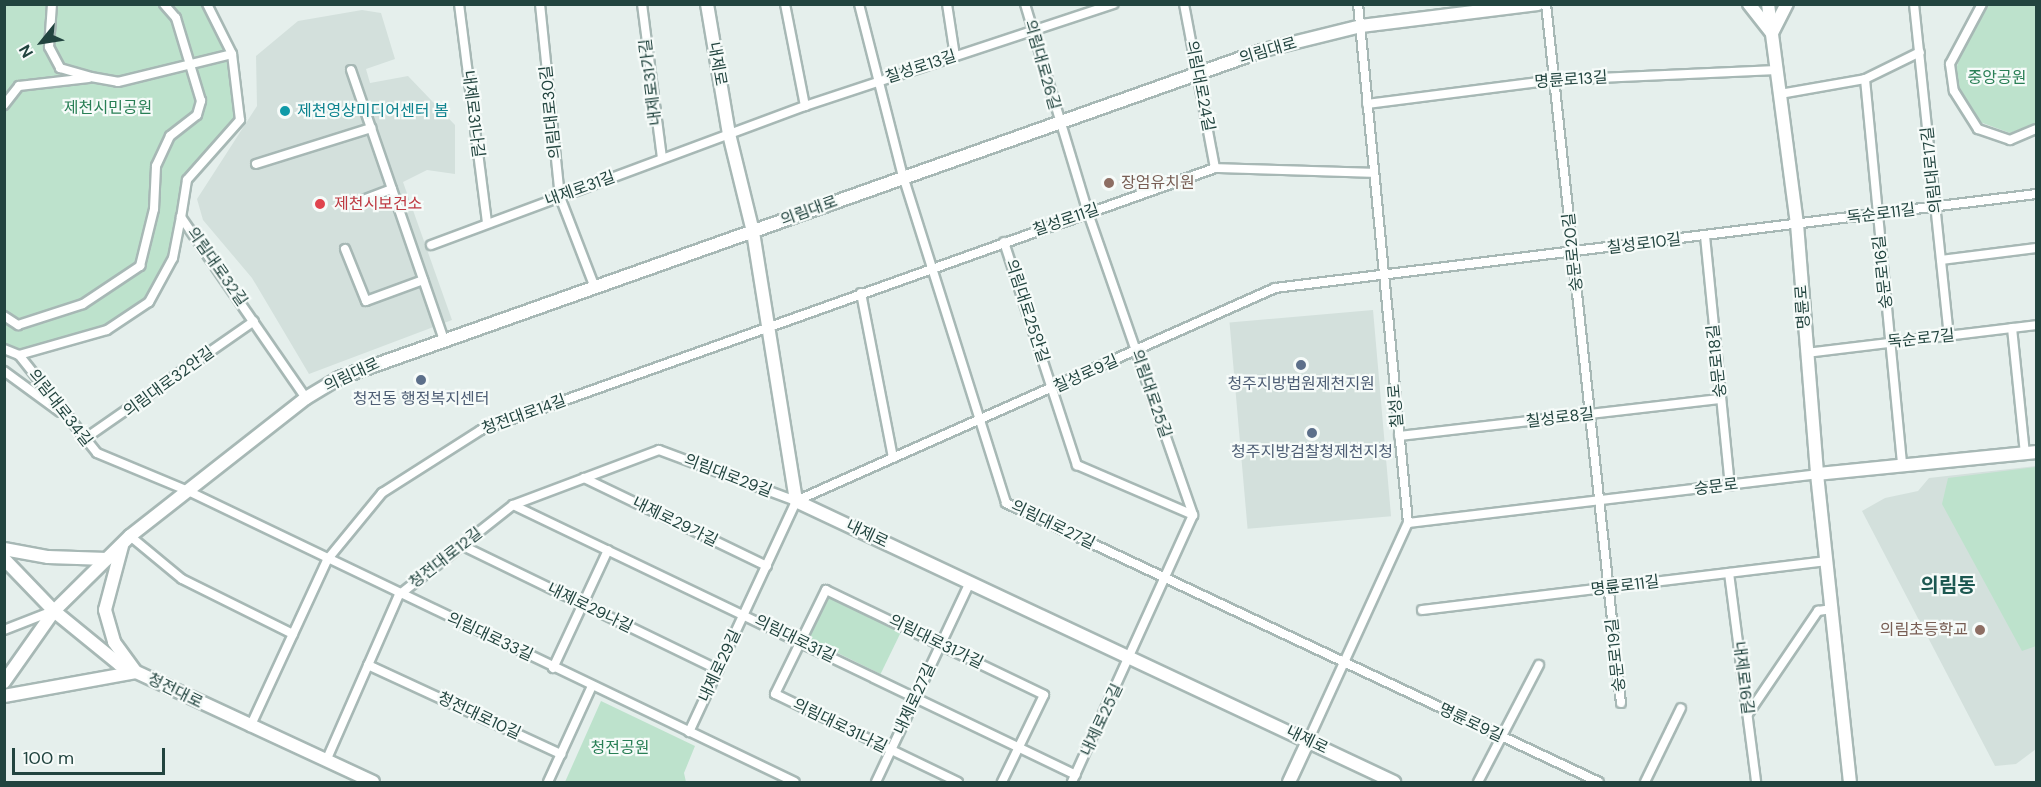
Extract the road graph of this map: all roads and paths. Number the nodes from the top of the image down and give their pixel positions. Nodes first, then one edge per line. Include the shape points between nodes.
1 (52, 4) edge
2 (164, 4) edge
3 (207, 4) edge
4 (459, 4) edge
5 (540, 4) edge
6 (642, 4) edge
7 (707, 4) edge
8 (785, 4) edge
9 (859, 4) edge
10 (947, 4) edge
11 (1025, 4) edge
12 (1114, 4) edge
13 (1184, 4) edge
14 (1358, 4) edge
15 (1538, 4) edge
16 (1546, 4) edge
17 (1749, 4) edge
18 (1768, 4) edge
19 (1787, 4) edge
20 (1914, 4) edge
21 (1982, 4) edge
22 (1093, 8) edge
23 (1464, 9) edge
24 (1360, 26) junction
25 (1030, 32) junction
26 (1772, 33) junction
27 (1920, 51) junction
28 (232, 54) junction
29 (955, 56) junction
30 (191, 67) junction
31 (351, 70) dead end
32 (1777, 70) junction
33 (1197, 74) junction
34 (91, 77) junction
35 (1865, 79) junction
36 (1554, 80) junction
37 (877, 81) junction
38 (1780, 94) junction
39 (1367, 104) junction
40 (4, 105) edge
41 (805, 106) junction
42 (1060, 126) junction
43 (371, 128) junction
44 (2037, 129) edge
45 (729, 134) junction
46 (663, 158) junction
47 (256, 164) dead end
48 (1215, 168) junction
49 (1374, 173) junction
50 (903, 176) junction
51 (392, 189) junction
52 (2037, 194) edge
53 (560, 196) junction
54 (363, 200) dead end
55 (1936, 207) junction
56 (1088, 213) junction
57 (1878, 214) junction
58 (181, 217) junction
59 (488, 223) junction
60 (1797, 224) junction
61 (753, 232) junction
62 (1704, 236) junction
63 (1004, 242) junction
64 (431, 245) dead end
65 (2037, 248) edge
66 (345, 249) dead end
67 (1573, 253) junction
68 (1941, 260) junction
69 (932, 268) junction
70 (1384, 277) junction
71 (423, 280) junction
72 (594, 285) junction
73 (861, 293) junction
74 (4, 316) edge
75 (254, 321) junction
76 (2037, 325) edge
77 (767, 326) junction
78 (2012, 328) junction
79 (1949, 336) junction
80 (444, 340) junction
81 (1890, 342) junction
82 (4, 349) edge
83 (1136, 352) junction
84 (1806, 353) junction
85 (19, 355) junction
86 (4, 371) edge
87 (1053, 388) junction
88 (306, 398) junction
89 (1720, 399) junction
90 (1591, 414) junction
91 (67, 417) junction
92 (978, 422) junction
93 (1399, 436) junction
94 (83, 440) junction
95 (659, 450) joint
96 (2031, 453) edge
97 (893, 458) junction
98 (1902, 465) junction
99 (1817, 474) junction
100 (584, 478) junction
101 (1730, 486) junction
102 (186, 490) junction
103 (1601, 500) junction
104 (796, 501) junction
105 (513, 505) junction
106 (1193, 515) junction
107 (1408, 523) junction
108 (127, 540) junction
109 (462, 545) junction
110 (4, 549) edge
111 (608, 549) junction
112 (4, 559) edge
113 (106, 560) junction
114 (327, 560) junction
115 (1827, 561) junction
116 (767, 566) junction
117 (1730, 573) junction
118 (1168, 579) junction
119 (970, 582) junction
120 (1610, 588) junction
121 (399, 595) junction
122 (583, 604) junction
123 (1832, 609) junction
124 (1422, 610) dead end
125 (54, 611) junction
126 (744, 614) junction
127 (4, 630) edge
128 (293, 634) junction
129 (799, 641) junction
130 (941, 643) junction
131 (1131, 657) junction
132 (1344, 663) junction
133 (369, 665) junction
134 (1539, 665) dead end
135 (553, 668) junction
136 (718, 670) junction
137 (136, 672) junction
138 (4, 682) edge
139 (592, 686) junction
140 (4, 696) edge
141 (916, 697) junction
142 (1621, 703) dead end
143 (1682, 708) dead end
144 (1748, 714) junction
145 (250, 727) junction
146 (689, 732) junction
147 (1502, 737) junction
148 (1308, 741) junction
149 (1018, 747) junction
150 (891, 750) junction
151 (561, 754) junction
152 (326, 761) junction
153 (1074, 779) edge
154 (373, 783) edge
155 (548, 783) edge
156 (795, 783) edge
157 (876, 783) edge
158 (958, 783) edge
159 (1002, 783) edge
160 (1289, 783) edge
161 (1394, 783) edge
162 (1478, 783) edge
163 (1599, 783) edge
164 (1645, 783) edge
165 (1756, 783) edge
166 (1850, 783) edge

1 - 34 street via 49,47 60,68
2 - 30 street via 176,18
3 - 28 street, 의림대로32길
4 - 59 street, 내제로31나길
5 - 53 street, 의림대로30길
6 - 46 street, 내제로31가길
7 - 45 street, 내제로
8 - 41 street
9 - 37 street, 의림대로27길
10 - 29 street
11 - 25 street, 의림대로26길
12 - 22 street, 칠성로13길
13 - 33 street, 의림대로24길
14 - 24 street, 칠성로
15 - 23 street, 의림대로
16 - 36 street, 숭문로20길
17 - 26 street
18 - 26 street, 명륜로
19 - 26 street
20 - 27 street, 의림대로17길
21 - 44 street via 1950,64 1954,91 1978,129 2010,140
22 - 25 street, 칠성로13길
23 - 24 street, 의림대로
24 - 33 street, 의림대로 via 1264,50
24 - 39 street, 칠성로
25 - 29 street, 칠성로13길
25 - 42 street, 의림대로26길
26 - 32 street, 명륜로
27 - 35 street
27 - 55 street, 의림대로17길
28 - 30 street
28 - 58 street, 의림대로32길 via 240,120 187,180
29 - 37 street, 칠성로13길
30 - 34 street via 118,82
30 - 74 street via 201,101 197,115 170,136 156,166 154,209 140,266 83,304 18,325
31 - 43 street
32 - 36 street, 명륜로13길
32 - 38 street, 명륜로
33 - 42 street, 의림대로
33 - 48 street, 의림대로24길
34 - 40 street via 19,86
35 - 38 street
35 - 57 street, 숭문로16길
36 - 39 street, 명륜로13길
36 - 67 street, 숭문로20길
37 - 41 street, 칠성로13길
37 - 50 street, 의림대로27길
38 - 60 street, 명륜로
39 - 49 street, 칠성로
41 - 45 street, 칠성로13길
42 - 50 street, 의림대로
42 - 56 street, 의림대로25길
43 - 47 street
43 - 51 street
45 - 46 street, 내제로31길
45 - 61 street, 내제로
46 - 53 street, 내제로31길
48 - 49 street, 칠성로11길
48 - 56 street, 칠성로11길
49 - 70 street, 칠성로
50 - 61 street, 의림대로
50 - 69 street, 의림대로27길
51 - 54 street
51 - 71 street
52 - 55 street, 독순로11길
53 - 59 street, 내제로31길
53 - 72 street, 의림대로30길
55 - 57 street, 독순로11길
55 - 68 street, 의림대로17길
56 - 63 street, 칠성로11길
56 - 83 street, 의림대로25길
57 - 60 street, 독순로11길
57 - 81 street, 숭문로16길
58 - 75 street, 의림대로32길
58 - 85 street via 173,258 149,302 107,330
59 - 64 street, 내제로31길
60 - 62 street, 칠성로10길
60 - 84 street, 명륜로
61 - 72 street, 의림대로
61 - 77 street, 내제로
62 - 67 street, 칠성로10길
62 - 89 street, 숭문로18길
63 - 69 street, 칠성로11길
63 - 87 street, 의림대로25안길
65 - 68 street
66 - 71 street via 366,301
67 - 70 street, 칠성로10길
67 - 90 street, 숭문로20길
68 - 79 street, 의림대로17길
69 - 73 street, 칠성로11길
69 - 92 street, 의림대로27길
70 - 83 street, 칠성로9길 via 1275,288
70 - 93 street, 칠성로
71 - 80 street
72 - 80 street, 의림대로
73 - 77 street, 칠성로11길
73 - 97 street
75 - 88 street, 의림대로32길
75 - 94 street, 의림대로32안길
76 - 78 street, 독순로7길
77 - 104 street, 내제로
77 - 114 street, 청전대로14길 via 481,430 382,493
78 - 79 street, 독순로7길
78 - 96 street, 숭문로
79 - 81 street, 독순로7길
80 - 88 street, 의림대로 via 372,364
81 - 84 street, 독순로7길
81 - 98 street, 숭문로16길
82 - 85 street, 의림대로34길
83 - 87 street, 칠성로9길
83 - 106 street, 의림대로25길
84 - 99 street, 명륜로
85 - 91 street, 의림대로34길
86 - 91 street
87 - 92 street, 칠성로9길
87 - 106 street, 의림대로25안길 via 1077,465
88 - 102 street, 의림대로
89 - 90 street, 칠성로8길
89 - 101 street, 숭문로18길
90 - 93 street, 칠성로8길
90 - 103 street, 숭문로20길
91 - 94 street, 의림대로34길
92 - 97 street, 칠성로9길
92 - 118 street, 의림대로27길 via 1005,503
93 - 107 street, 칠성로
94 - 102 street, 의림대로34길 via 103,456
95 - 100 street, 청전대로12길
95 - 104 street, 의림대로29길
96 - 98 street, 숭문로
97 - 104 street, 칠성로9길
98 - 99 street, 숭문로
99 - 101 street, 숭문로
99 - 115 street, 명륜로
100 - 105 street, 청전대로12길
100 - 116 street, 내제로29가길
101 - 103 street, 숭문로
102 - 108 street, 의림대로
102 - 114 street, 의림대로33길
103 - 107 street, 숭문로
103 - 120 street, 숭문로19길
104 - 116 street, 내제로29길
104 - 119 street, 내제로
105 - 109 street, 청전대로12길
105 - 111 street, 의림대로31길
106 - 118 street
107 - 132 street
108 - 113 street, 의림대로
108 - 128 street via 182,579
108 - 137 street via 105,610 114,642
109 - 121 street, 청전대로12길
109 - 122 street, 내제로29나길
110 - 113 street via 48,557
111 - 122 street
111 - 126 street, 의림대로31길
112 - 125 street, 청전대로
113 - 125 street, 의림대로
114 - 121 street, 의림대로33길
114 - 128 street, 청전대로14길
115 - 117 street, 명륜로11길
115 - 123 street, 명륜로
116 - 126 street, 내제로29길
117 - 120 street, 명륜로11길
117 - 144 street, 내제로16길
118 - 131 street
118 - 132 street, 의림대로27길
119 - 130 street, 내제로27길
119 - 131 street, 내제로
120 - 124 street, 명륜로11길
120 - 142 street, 숭문로19길
121 - 133 street, 청전대로12길
121 - 135 street, 의림대로33길
122 - 135 street
122 - 136 street, 내제로29나길
123 - 144 street via 1818,611
123 - 166 street, 명륜로
125 - 127 street
125 - 137 street, 청전대로 via 119,664
125 - 138 street, 의림대로
126 - 129 street, 의림대로31길
126 - 136 street, 내제로29길
128 - 145 street, 청전대로14길
129 - 130 street, 의림대로31가길 via 826,590
129 - 141 street, 의림대로31길
129 - 150 street, 의림대로31나길 via 775,694
130 - 141 street, 내제로27길
130 - 149 street, 의림대로31가길 via 1044,695
131 - 148 street, 내제로
131 - 153 street, 내제로25길
132 - 147 street, 명륜로9길
132 - 148 street
133 - 151 street, 청전대로10길
133 - 152 street, 청전대로12길
134 - 147 street
135 - 139 street, 의림대로33길
136 - 146 street, 내제로29길
137 - 140 street
137 - 145 street, 청전대로
139 - 146 street, 의림대로33길
139 - 151 street
141 - 149 street, 의림대로31길
141 - 150 street, 내제로27길
143 - 164 street
144 - 165 street, 내제로16길
145 - 152 street, 청전대로
146 - 156 street, 의림대로33길
147 - 162 street
147 - 163 street, 명륜로9길
148 - 160 street
148 - 161 street, 내제로
149 - 153 street, 의림대로31길
149 - 159 street
150 - 157 street, 내제로27길
150 - 158 street, 의림대로31나길
151 - 155 street
152 - 154 street, 청전대로

